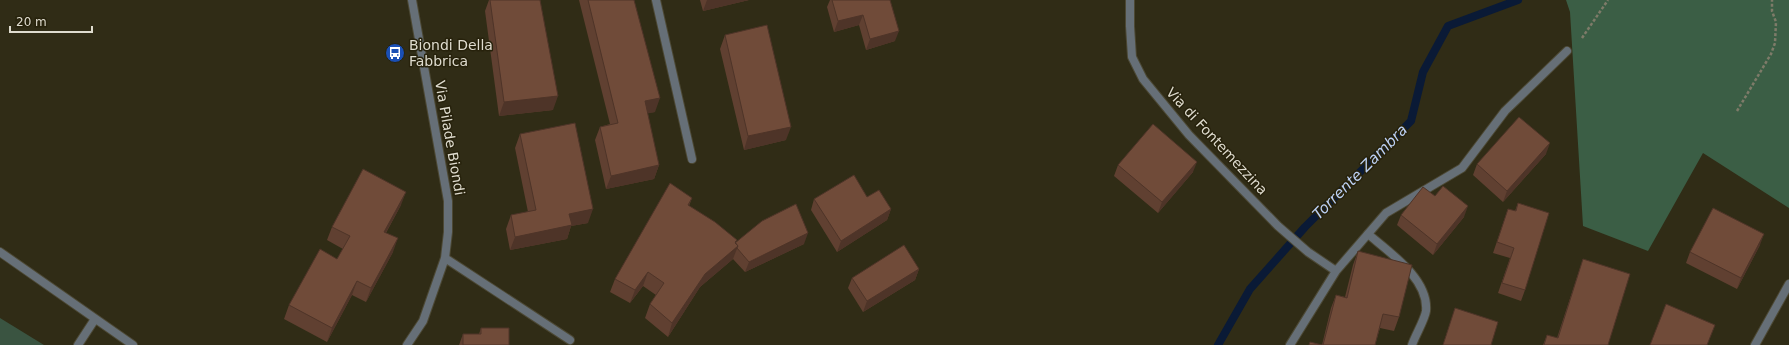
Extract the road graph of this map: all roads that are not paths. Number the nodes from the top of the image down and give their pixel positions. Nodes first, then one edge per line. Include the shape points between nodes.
1 (412, 0) edge
2 (656, 0) edge
3 (1130, 0) edge
4 (1567, 51) dead end
5 (692, 160) dead end
6 (1368, 234) junction
7 (0, 252) edge
8 (445, 258) junction
9 (1336, 271) junction
10 (1789, 284) edge
11 (95, 319) junction
12 (570, 340) dead end
13 (78, 345) edge
14 (133, 345) edge
15 (407, 345) edge
16 (1290, 345) edge
17 (1412, 345) edge
18 (1756, 345) edge

1 - 8 street, Via Pilade Biondi via 448,201
2 - 5 street
3 - 9 street, Via di Fontemezzina via 1132,57 1143,79 1189,135 1278,226 1308,252
4 - 6 street via 1505,111 1462,168 1386,213
6 - 9 street
6 - 17 street via 1410,271 1423,290 1426,311
7 - 11 street
8 - 12 street
8 - 15 street, Via Pilade Biondi via 423,321
9 - 16 street
10 - 18 street
11 - 13 street
11 - 14 street

